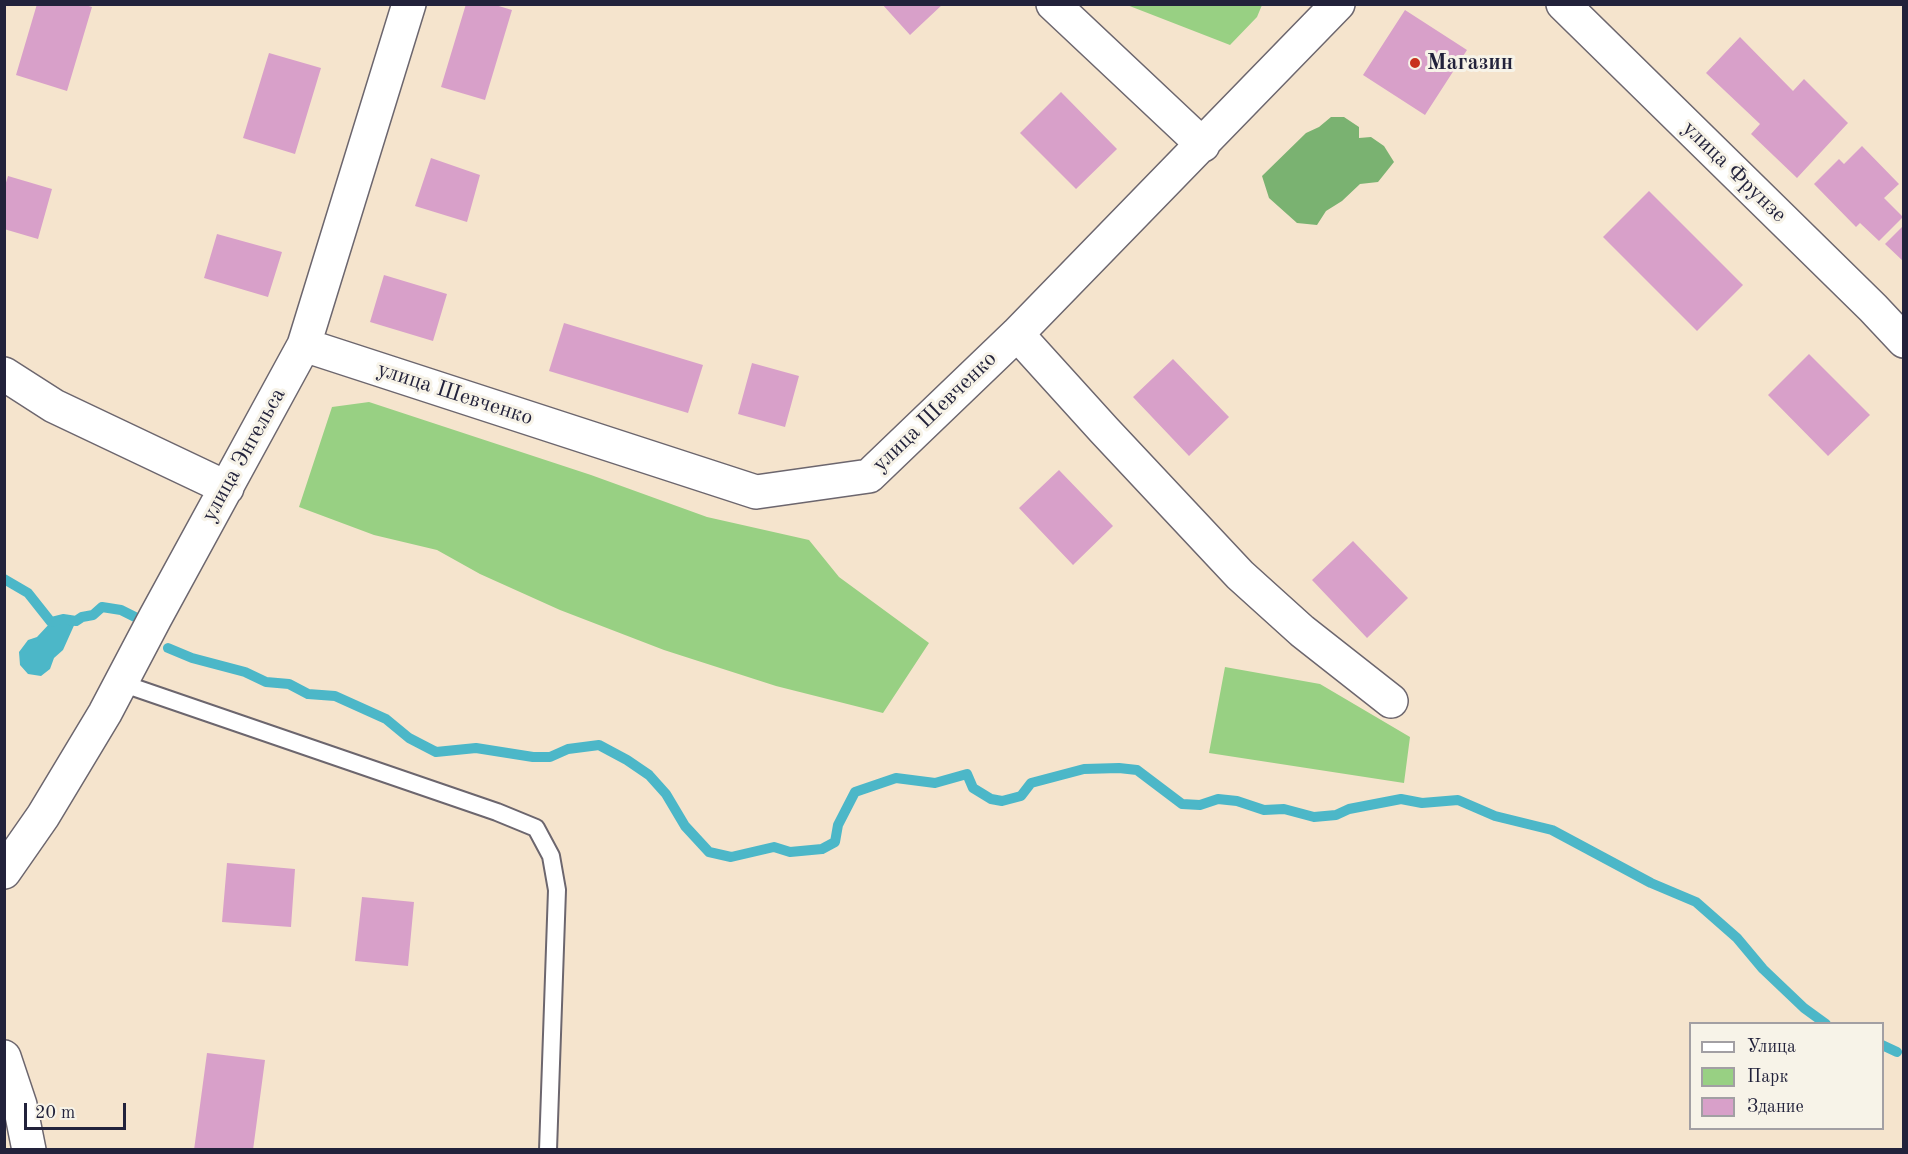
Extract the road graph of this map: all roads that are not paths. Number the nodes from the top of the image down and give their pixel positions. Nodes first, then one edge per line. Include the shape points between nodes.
1 (409, 4) edge
2 (1053, 4) edge
3 (1338, 4) edge
4 (1563, 4) edge
5 (1203, 145) junction
6 (1017, 333) junction
7 (1904, 341) edge
8 (304, 345) junction
9 (4, 374) edge
10 (226, 488) junction
11 (121, 683) junction
12 (1391, 701) dead end
13 (4, 872) edge
14 (4, 1057) edge
15 (29, 1149) edge
16 (548, 1149) edge

1 - 8 street, улица Энгельса
2 - 5 street
3 - 5 street, улица Шевченко
4 - 7 street, улица Фрунзе
5 - 6 street, улица Шевченко
6 - 8 street, улица Шевченко via 869,476 756,492
6 - 12 street via 1240,575 1302,631
8 - 10 street, улица Энгельса
9 - 10 street via 54,406
10 - 11 street, улица Энгельса
11 - 13 street, улица Энгельса via 43,816
11 - 16 lane via 536,828 551,856 557,890
14 - 15 street via 21,1106

